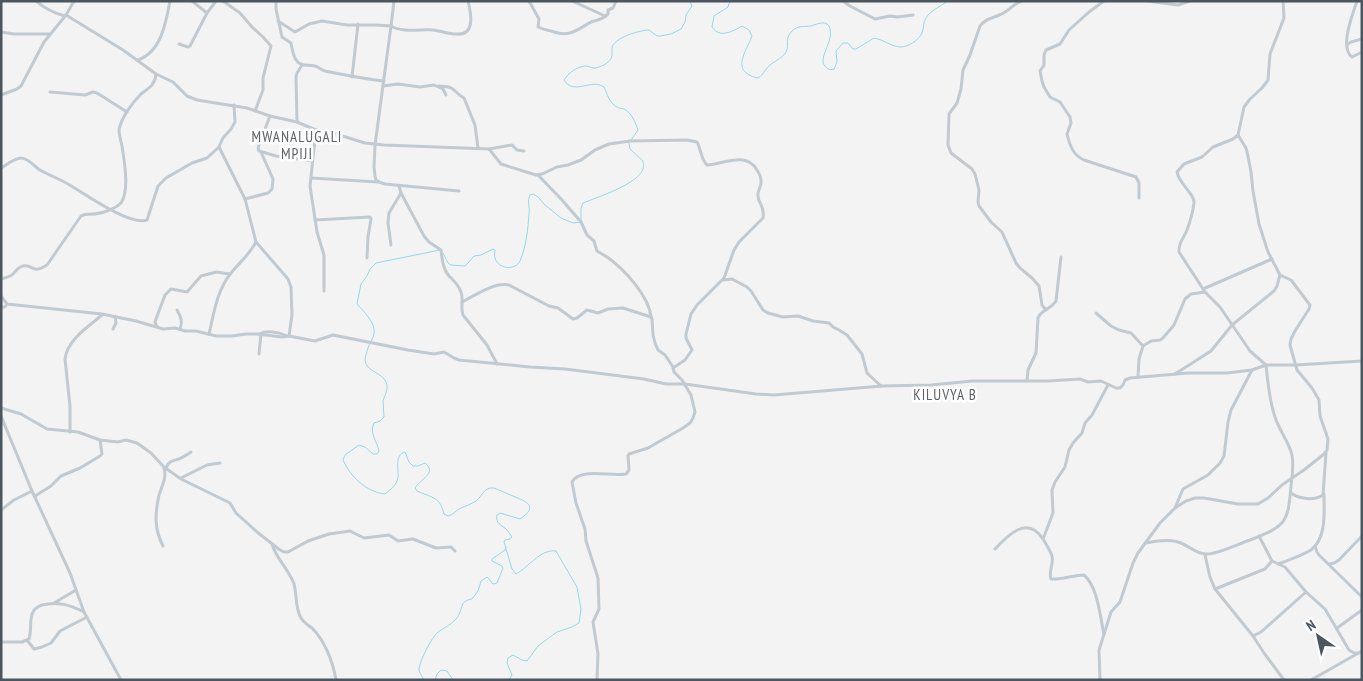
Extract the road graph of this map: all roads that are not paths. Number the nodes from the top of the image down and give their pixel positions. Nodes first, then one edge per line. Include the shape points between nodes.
1 (36, 1) edge
2 (74, 1) edge
3 (170, 1) edge
4 (192, 1) edge
5 (216, 1) edge
6 (223, 1) edge
7 (276, 1) edge
8 (394, 1) edge
9 (468, 1) edge
10 (529, 1) edge
11 (572, 1) edge
12 (616, 1) edge
13 (843, 1) edge
14 (1022, 1) edge
15 (1104, 1) edge
16 (1147, 1) edge
17 (1190, 1) edge
18 (1283, 1) edge
19 (1357, 1) edge
20 (1163, 2) edge
21 (207, 13) junction
22 (66, 16) junction
23 (606, 16) junction
24 (913, 16) dead end
25 (278, 21) junction
26 (358, 24) junction
27 (391, 26) junction
28 (1, 32) edge
29 (50, 34) junction
30 (1362, 39) edge
31 (179, 44) dead end
32 (1348, 44) junction
33 (1362, 52) edge
34 (137, 61) junction
35 (302, 65) junction
36 (156, 74) junction
37 (352, 77) junction
38 (384, 80) junction
39 (384, 86) junction
40 (439, 86) junction
41 (50, 92) dead end
42 (446, 95) dead end
43 (1, 96) edge
44 (234, 106) junction
45 (255, 110) junction
46 (127, 112) junction
47 (270, 116) junction
48 (297, 122) junction
49 (316, 130) junction
50 (1238, 135) junction
51 (375, 145) junction
52 (219, 148) junction
53 (478, 148) junction
54 (489, 149) junction
55 (524, 151) dead end
56 (261, 152) junction
57 (312, 162) junction
58 (1, 168) edge
59 (538, 175) junction
60 (311, 178) junction
61 (379, 182) junction
62 (398, 186) junction
63 (459, 191) dead end
64 (401, 193) junction
65 (1139, 198) dead end
66 (245, 199) junction
67 (110, 210) junction
68 (314, 220) junction
69 (256, 242) junction
70 (391, 245) dead end
71 (368, 258) dead end
72 (1061, 258) dead end
73 (1272, 260) junction
74 (230, 274) junction
75 (1280, 275) junction
76 (1, 279) edge
77 (722, 280) junction
78 (324, 290) dead end
79 (1204, 290) junction
80 (1, 296) edge
81 (462, 302) junction
82 (7, 304) junction
83 (1, 307) edge
84 (177, 310) dead end
85 (1046, 310) junction
86 (1096, 313) dead end
87 (102, 314) junction
88 (114, 316) junction
89 (652, 317) junction
90 (1232, 325) junction
91 (113, 328) dead end
92 (158, 328) junction
93 (180, 330) junction
94 (209, 334) junction
95 (260, 334) junction
96 (288, 336) junction
97 (1143, 346) junction
98 (258, 354) dead end
99 (1362, 361) edge
100 (497, 364) junction
101 (1266, 365) junction
102 (1296, 365) junction
103 (673, 367) junction
104 (1252, 370) junction
105 (1175, 374) junction
106 (1138, 377) junction
107 (1028, 380) junction
108 (684, 384) junction
109 (1108, 385) junction
110 (882, 386) junction
111 (1, 408) edge
112 (1, 416) edge
113 (70, 432) junction
114 (100, 440) junction
115 (191, 452) dead end
116 (1326, 452) junction
117 (220, 463) dead end
118 (165, 468) junction
119 (1292, 478) junction
120 (181, 479) junction
121 (32, 491) junction
122 (1291, 493) junction
123 (1324, 494) junction
124 (35, 496) junction
125 (1296, 497) junction
126 (1290, 501) junction
127 (1175, 508) junction
128 (1, 510) edge
129 (1260, 536) junction
130 (1362, 536) edge
131 (1043, 539) junction
132 (1145, 543) junction
133 (272, 544) junction
134 (163, 546) dead end
135 (1315, 546) junction
136 (995, 549) dead end
137 (455, 551) dead end
138 (1205, 555) junction
139 (1272, 561) junction
140 (1277, 564) junction
141 (1329, 564) junction
142 (1215, 589) junction
143 (76, 590) junction
144 (1306, 592) junction
145 (1362, 598) edge
146 (54, 603) junction
147 (1362, 610) edge
148 (84, 612) junction
149 (87, 617) junction
150 (1336, 628) junction
151 (1104, 634) junction
152 (1253, 636) junction
153 (27, 640) junction
154 (1, 642) edge
155 (1350, 650) junction
156 (1361, 652) edge
157 (1348, 658) junction
158 (121, 680) edge
159 (336, 680) edge
160 (597, 680) edge
161 (1100, 680) edge
162 (1284, 680) edge
163 (1311, 680) edge

1 - 22 street via 45,9
2 - 22 street
3 - 34 street via 159,42 147,56
4 - 21 street
5 - 21 street
6 - 45 street via 240,13 271,46 263,90
7 - 25 street
8 - 27 street
9 - 27 street via 472,20 469,29 462,34
10 - 23 street via 539,20 538,27 558,34 572,32
11 - 23 street
12 - 23 street
13 - 24 street via 875,19
14 - 85 street via 980,26 963,70 957,103 949,114 948,145 952,153 972,169 979,190 979,206 1002,232 1016,263 1039,286
15 - 65 street via 1069,30 1060,44 1046,50 1040,74 1047,93 1060,102 1070,117 1067,134 1074,152 1084,160 1136,177
16 - 20 street
17 - 20 street via 1178,5
18 - 50 street via 1284,18 1270,54 1268,80 1244,107
19 - 32 street via 1347,33
21 - 31 street via 190,46
22 - 29 street
22 - 34 street
25 - 26 street via 295,32 322,21
25 - 35 street via 282,37 291,43 295,59
26 - 27 street
26 - 37 street
27 - 38 street
28 - 29 street
29 - 43 street via 21,86
30 - 32 street
32 - 33 street via 1350,56
34 - 36 street
35 - 37 street
35 - 48 street via 296,77
36 - 44 street via 173,82 187,96
36 - 46 street via 154,83
37 - 38 street
38 - 39 street
39 - 40 street
39 - 51 street
40 - 42 street
40 - 53 street via 454,89 464,97 475,125
41 - 46 street via 86,95 97,92
44 - 45 street
44 - 52 street via 235,122
45 - 47 street
46 - 67 street via 119,131 125,190 120,203
47 - 48 street
47 - 56 street via 258,148
48 - 49 street
49 - 51 street
49 - 57 street
50 - 73 street via 1248,156 1259,224
50 - 79 street via 1184,164 1177,172 1194,203 1179,252
51 - 53 street
51 - 61 street via 375,176
52 - 66 street
52 - 67 street via 207,158 192,162 166,178 158,186 147,220 137,220
53 - 54 street
54 - 55 street via 511,145
54 - 59 street via 500,164
56 - 57 street
56 - 66 street via 273,179 272,189 268,194
57 - 60 street
58 - 67 street via 25,158
59 - 77 street via 581,160 609,144 630,141 687,140 697,142 707,165 737,159 750,162 761,181 758,200 764,218 737,244
59 - 89 street via 581,222 597,251 633,282
60 - 61 street
60 - 68 street
61 - 62 street
62 - 63 street
62 - 64 street
64 - 70 street via 389,213
64 - 81 street via 424,236 441,250 443,264 458,285
66 - 69 street
67 - 76 street via 82,216 40,270 23,266
68 - 71 street via 370,217
68 - 78 street via 324,256
69 - 74 street
69 - 96 street via 286,276 291,287 292,315
72 - 85 street via 1056,301
73 - 75 street
73 - 79 street
74 - 92 street via 216,272 201,276 187,292 171,289 165,295 155,322
74 - 94 street via 219,295
75 - 90 street via 1274,291
75 - 102 street via 1291,280 1310,305 1290,339
77 - 103 street via 691,314 686,338 692,350 685,360
77 - 110 street via 732,279 747,287 768,313 829,323 840,330 862,354 868,375
79 - 90 street
79 - 97 street via 1185,299 1174,325 1163,338
80 - 82 street
81 - 89 street via 503,284 558,308 573,319 587,310 595,314 620,308
81 - 100 street via 463,315 487,345
82 - 83 street
82 - 87 street
84 - 93 street via 182,322
85 - 107 street via 1038,318 1036,353 1028,370
86 - 97 street via 1111,326 1131,333
87 - 88 street
87 - 113 street via 75,339 66,353
88 - 91 street via 116,323
88 - 92 street
89 - 103 street via 655,343
90 - 101 street via 1250,351
90 - 105 street via 1211,351
92 - 93 street
93 - 94 street
94 - 95 street
95 - 96 street via 269,332
95 - 98 street
96 - 100 street via 315,341 342,336 408,350 434,354 444,352 459,360
97 - 106 street
99 - 102 street
100 - 108 street
101 - 102 street
101 - 104 street
101 - 119 street via 1274,415 1292,456
102 - 116 street via 1319,400 1320,416 1328,439
103 - 108 street
104 - 105 street
104 - 127 street via 1231,410 1224,456 1208,475 1183,489
105 - 106 street
106 - 109 street via 1127,379 1120,388
107 - 109 street via 1080,379
107 - 110 street
108 - 110 street via 774,395
108 - 160 street via 695,412 690,423 648,448 630,454 626,474 583,473 575,476 572,482 598,578 599,609 593,622 598,654
109 - 131 street via 1069,450 1065,467 1055,482 1053,513
111 - 113 street via 22,414 47,429
112 - 121 street
113 - 114 street
114 - 118 street via 133,441
114 - 124 street via 100,456 61,476
115 - 118 street via 170,461
116 - 119 street
116 - 123 street
117 - 120 street via 207,465
118 - 120 street
118 - 134 street via 156,524
119 - 122 street
119 - 127 street via 1258,504 1194,498
120 - 133 street via 230,502 236,513
121 - 124 street
121 - 128 street
122 - 125 street
122 - 126 street
123 - 125 street via 1311,499
123 - 135 street via 1322,530
124 - 143 street
125 - 126 street
126 - 129 street via 1288,513 1280,526
127 - 132 street
129 - 138 street
129 - 139 street
130 - 141 street via 1337,562
131 - 136 street via 1032,528 1023,528 1014,531
131 - 151 street via 1052,557 1051,579 1084,575 1090,582
132 - 138 street via 1176,541
132 - 151 street via 1133,563 1120,602 1110,612
133 - 137 street via 288,552 308,541 350,531 364,538 387,535 398,541 413,539 436,548 452,547
133 - 159 street via 294,584 299,615 326,650
135 - 140 street
135 - 141 street
138 - 142 street
139 - 140 street
139 - 142 street via 1265,569
140 - 144 street via 1285,567
141 - 145 street
142 - 152 street
143 - 146 street
143 - 148 street
144 - 150 street via 1325,609
144 - 152 street
146 - 148 street
146 - 153 street via 39,606 33,611
147 - 150 street
148 - 149 street
149 - 153 street via 60,631 48,645 34,649
149 - 158 street
150 - 155 street
151 - 161 street via 1099,650
152 - 162 street
153 - 154 street
155 - 156 street
155 - 157 street
156 - 157 street
157 - 163 street

